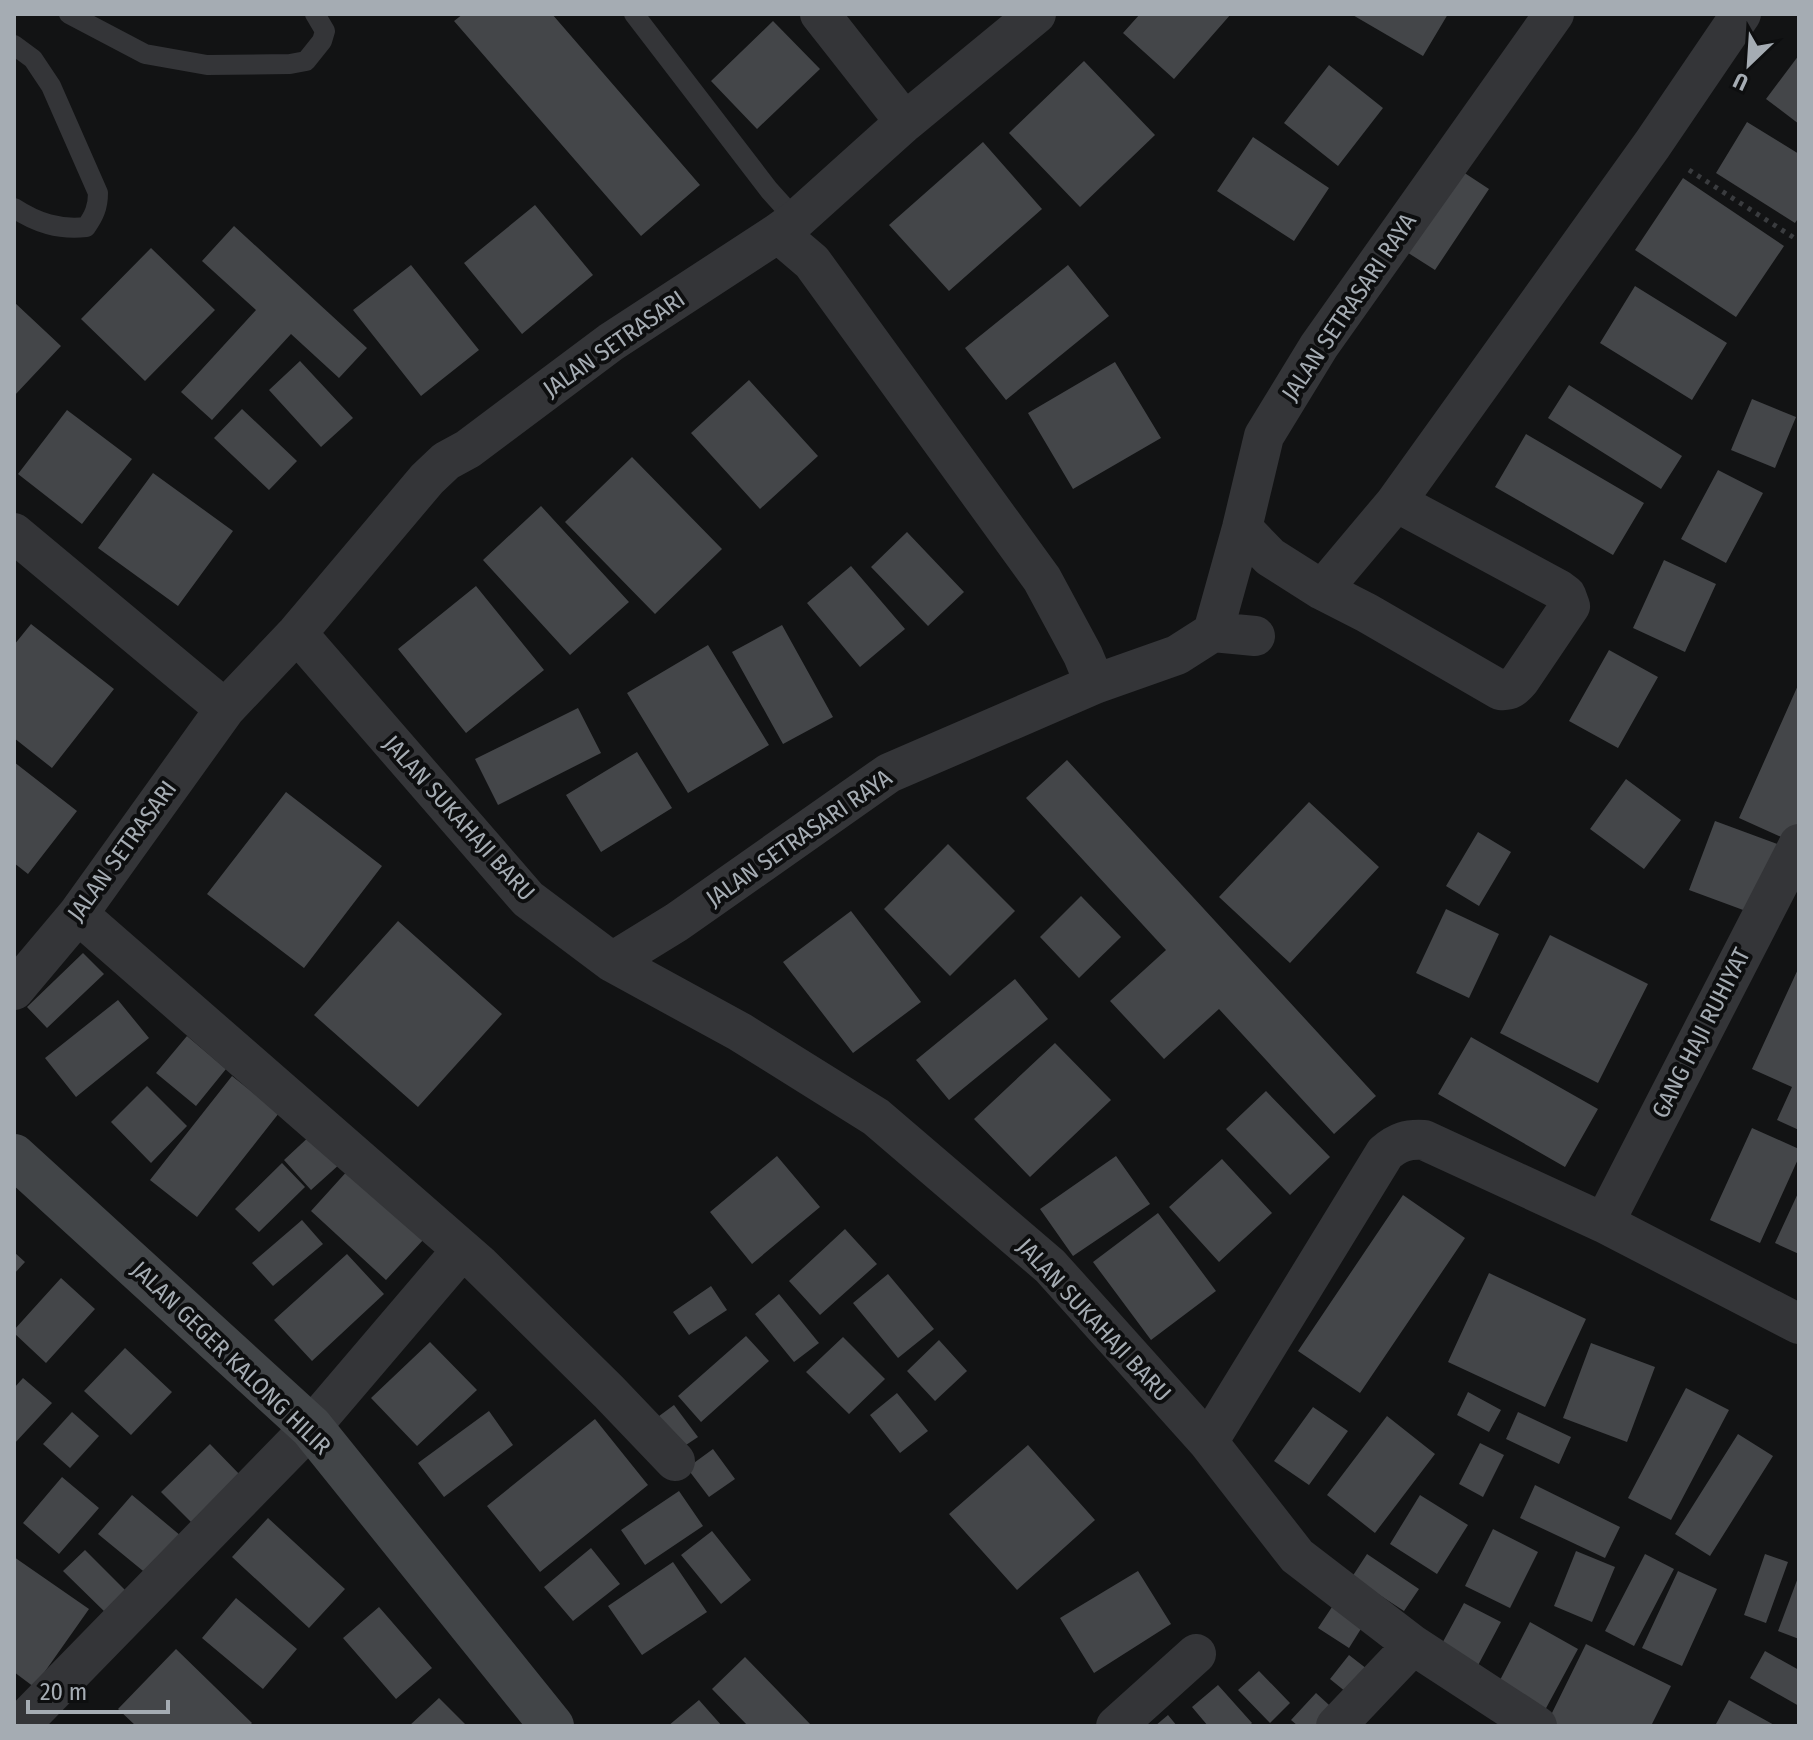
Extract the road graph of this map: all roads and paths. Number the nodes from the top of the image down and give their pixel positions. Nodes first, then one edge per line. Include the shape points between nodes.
1 (69, 14) edge
2 (315, 14) edge
3 (634, 14) edge
4 (820, 14) edge
5 (1036, 14) edge
6 (1554, 14) edge
7 (1741, 14) edge
8 (14, 45) edge
9 (905, 122) junction
10 (1652, 145) junction
11 (14, 208) edge
12 (787, 226) junction
13 (1799, 241) edge
14 (1396, 502) junction
15 (1242, 528) junction
16 (14, 533) edge
17 (1322, 590) junction
18 (1213, 632) junction
19 (297, 633) junction
20 (1255, 636) dead end
21 (1095, 684) junction
22 (225, 709) junction
23 (1799, 844) edge
24 (78, 914) junction
25 (612, 962) junction
26 (14, 990) edge
27 (14, 1156) edge
28 (1604, 1223) junction
29 (462, 1250) junction
30 (1799, 1324) edge
31 (311, 1427) junction
32 (1208, 1442) junction
33 (675, 1461) dead end
34 (1413, 1645) junction
35 (1196, 1654) dead end
36 (28, 1717) edge
37 (552, 1726) edge
38 (1116, 1726) edge
39 (1336, 1726) edge
40 (1537, 1726) edge

1 - 2 lane via 145,54 207,65 306,61 325,31
3 - 12 lane via 769,190
4 - 9 street
5 - 9 street, JALAN SETRASARI
6 - 15 street, JALAN SETRASARI RAYA via 1319,346 1264,436
7 - 10 street
8 - 11 lane via 33,59 51,86 98,193 95,215 86,227 51,226
9 - 12 street, JALAN SETRASARI
10 - 13 path
10 - 14 street
12 - 19 street, JALAN SETRASARI via 611,342 446,461
12 - 21 street via 1042,579
14 - 17 street
14 - 17 street via 1566,595 1570,606 1520,680 1508,691 1500,690
15 - 17 street via 1270,557
15 - 18 street, JALAN SETRASARI RAYA
16 - 22 street
18 - 20 street
18 - 21 street, JALAN SETRASARI RAYA via 1177,655
19 - 22 street, JALAN SETRASARI
19 - 25 street, JALAN SUKAHAJI BARU via 528,899
21 - 25 street, JALAN SETRASARI RAYA via 889,773
22 - 24 street, JALAN SETRASARI
23 - 28 street, GANG HAJI RUHIYAT
24 - 26 street, JALAN SETRASARI
24 - 29 street
25 - 32 street, JALAN SUKAHAJI BARU via 740,1032 876,1117 1050,1266
27 - 31 main road, JALAN GEGER KALONG HILIR
28 - 30 street
28 - 32 street via 1424,1140 1396,1144 1376,1166
29 - 31 street
29 - 33 street
31 - 36 street
31 - 37 main road, JALAN GEGER KALONG HILIR
32 - 34 street, JALAN SUKAHAJI BARU via 1297,1556
34 - 39 street
34 - 40 street, JALAN SUKAHAJI BARU
35 - 38 street

